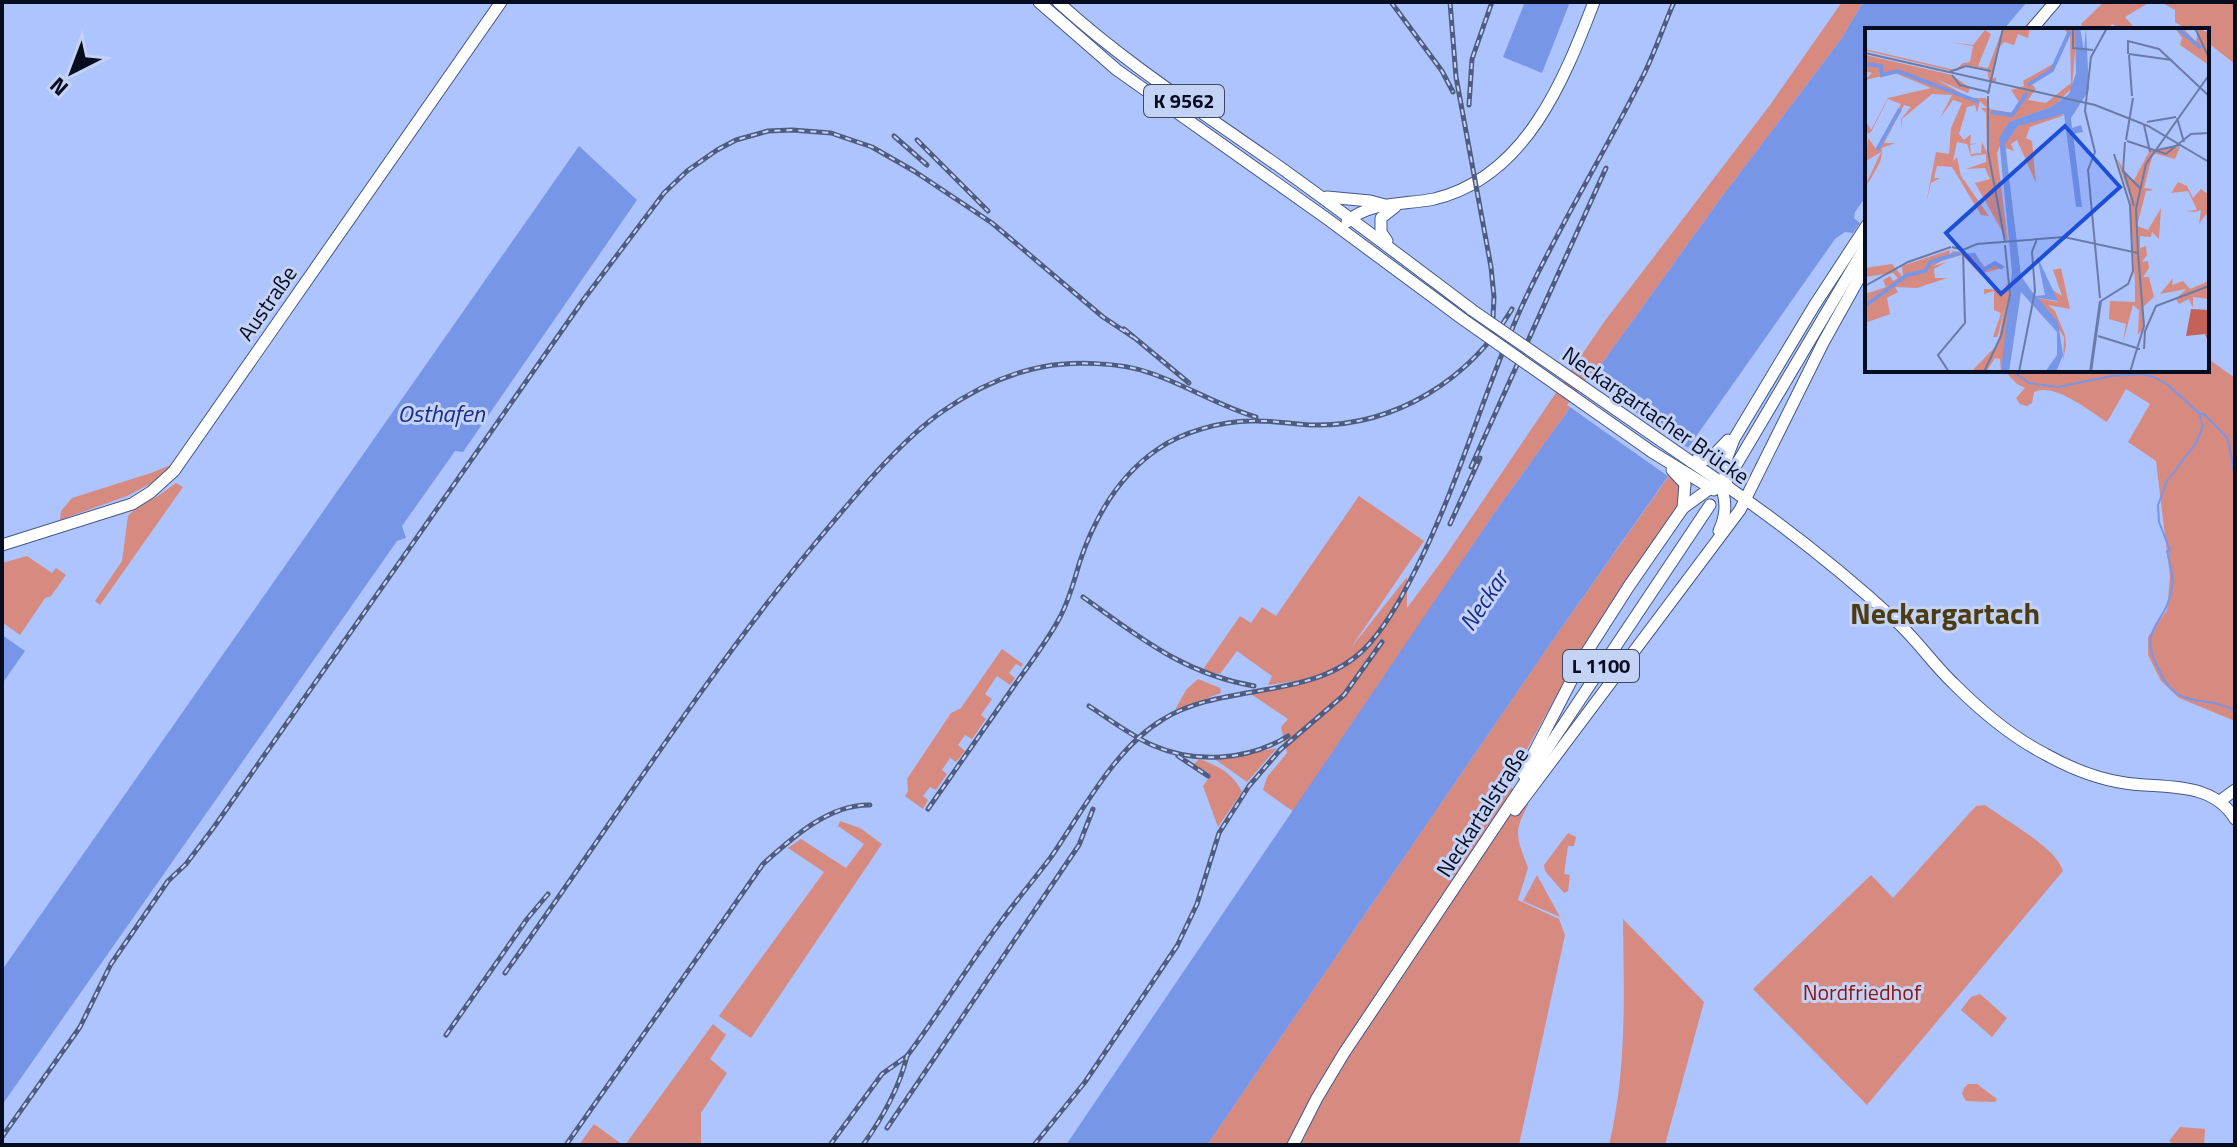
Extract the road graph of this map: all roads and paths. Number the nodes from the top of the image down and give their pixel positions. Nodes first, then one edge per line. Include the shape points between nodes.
1 (501, 2) edge
2 (1039, 2) edge
3 (1058, 2) edge
4 (1594, 2) edge
5 (2055, 2) edge
6 (2033, 28) edge
7 (1315, 193) junction
8 (1404, 203) junction
9 (1386, 206) junction
10 (1351, 218) junction
11 (1340, 228) junction
12 (1865, 228) edge
13 (1865, 247) edge
14 (1395, 251) junction
15 (1865, 268) edge
16 (1468, 315) junction
17 (1768, 380) junction
18 (1684, 470) junction
19 (1732, 472) dead end
20 (1727, 492) junction
21 (1710, 505) dead end
22 (1683, 508) junction
23 (2, 545) edge
24 (1677, 593) junction
25 (2235, 790) edge
26 (2220, 801) junction
27 (2235, 819) edge
28 (1495, 830) junction
29 (1474, 862) junction
30 (1293, 1145) edge

1 - 23 main road, Austraße via 174,471 132,504
2 - 11 main road, K 9562 via 1117,70
3 - 7 main road, K 9562 via 1152,79
4 - 8 main road via 1563,77 1520,146 1457,191
5 - 6 main road
7 - 9 main road
7 - 10 main road, K 9562
8 - 9 main road
8 - 14 main road via 1388,210 1380,223
9 - 10 main road
10 - 11 main road
10 - 14 main road, K 9562
11 - 16 main road, K 9562
12 - 17 main road
13 - 19 main road
14 - 16 main road, K 9562
15 - 20 main road via 1805,381
16 - 18 main road, Neckargartacher Brücke / K 9562, bridge
16 - 18 main road, Neckargartacher Brücke / K 9562, bridge via 1652,452
17 - 18 main road via 1715,456
17 - 20 main road via 1725,458
18 - 20 main road, Neckargartacher Brücke / K 9562
18 - 22 main road
20 - 22 main road
20 - 24 main road via 1723,522
20 - 24 main road via 1709,554
20 - 26 main road, K 9562 via 1824,557 1908,632 1952,682 2043,753 2101,777 2199,791
21 - 28 main road, Neckartalstraße / L 1100
22 - 28 main road via 1583,658
24 - 29 main road
25 - 26 main road
26 - 27 main road
28 - 29 main road, Neckartalstraße / L 1100
29 - 30 main road, Neckartalstraße / L 1100 via 1317,1098

